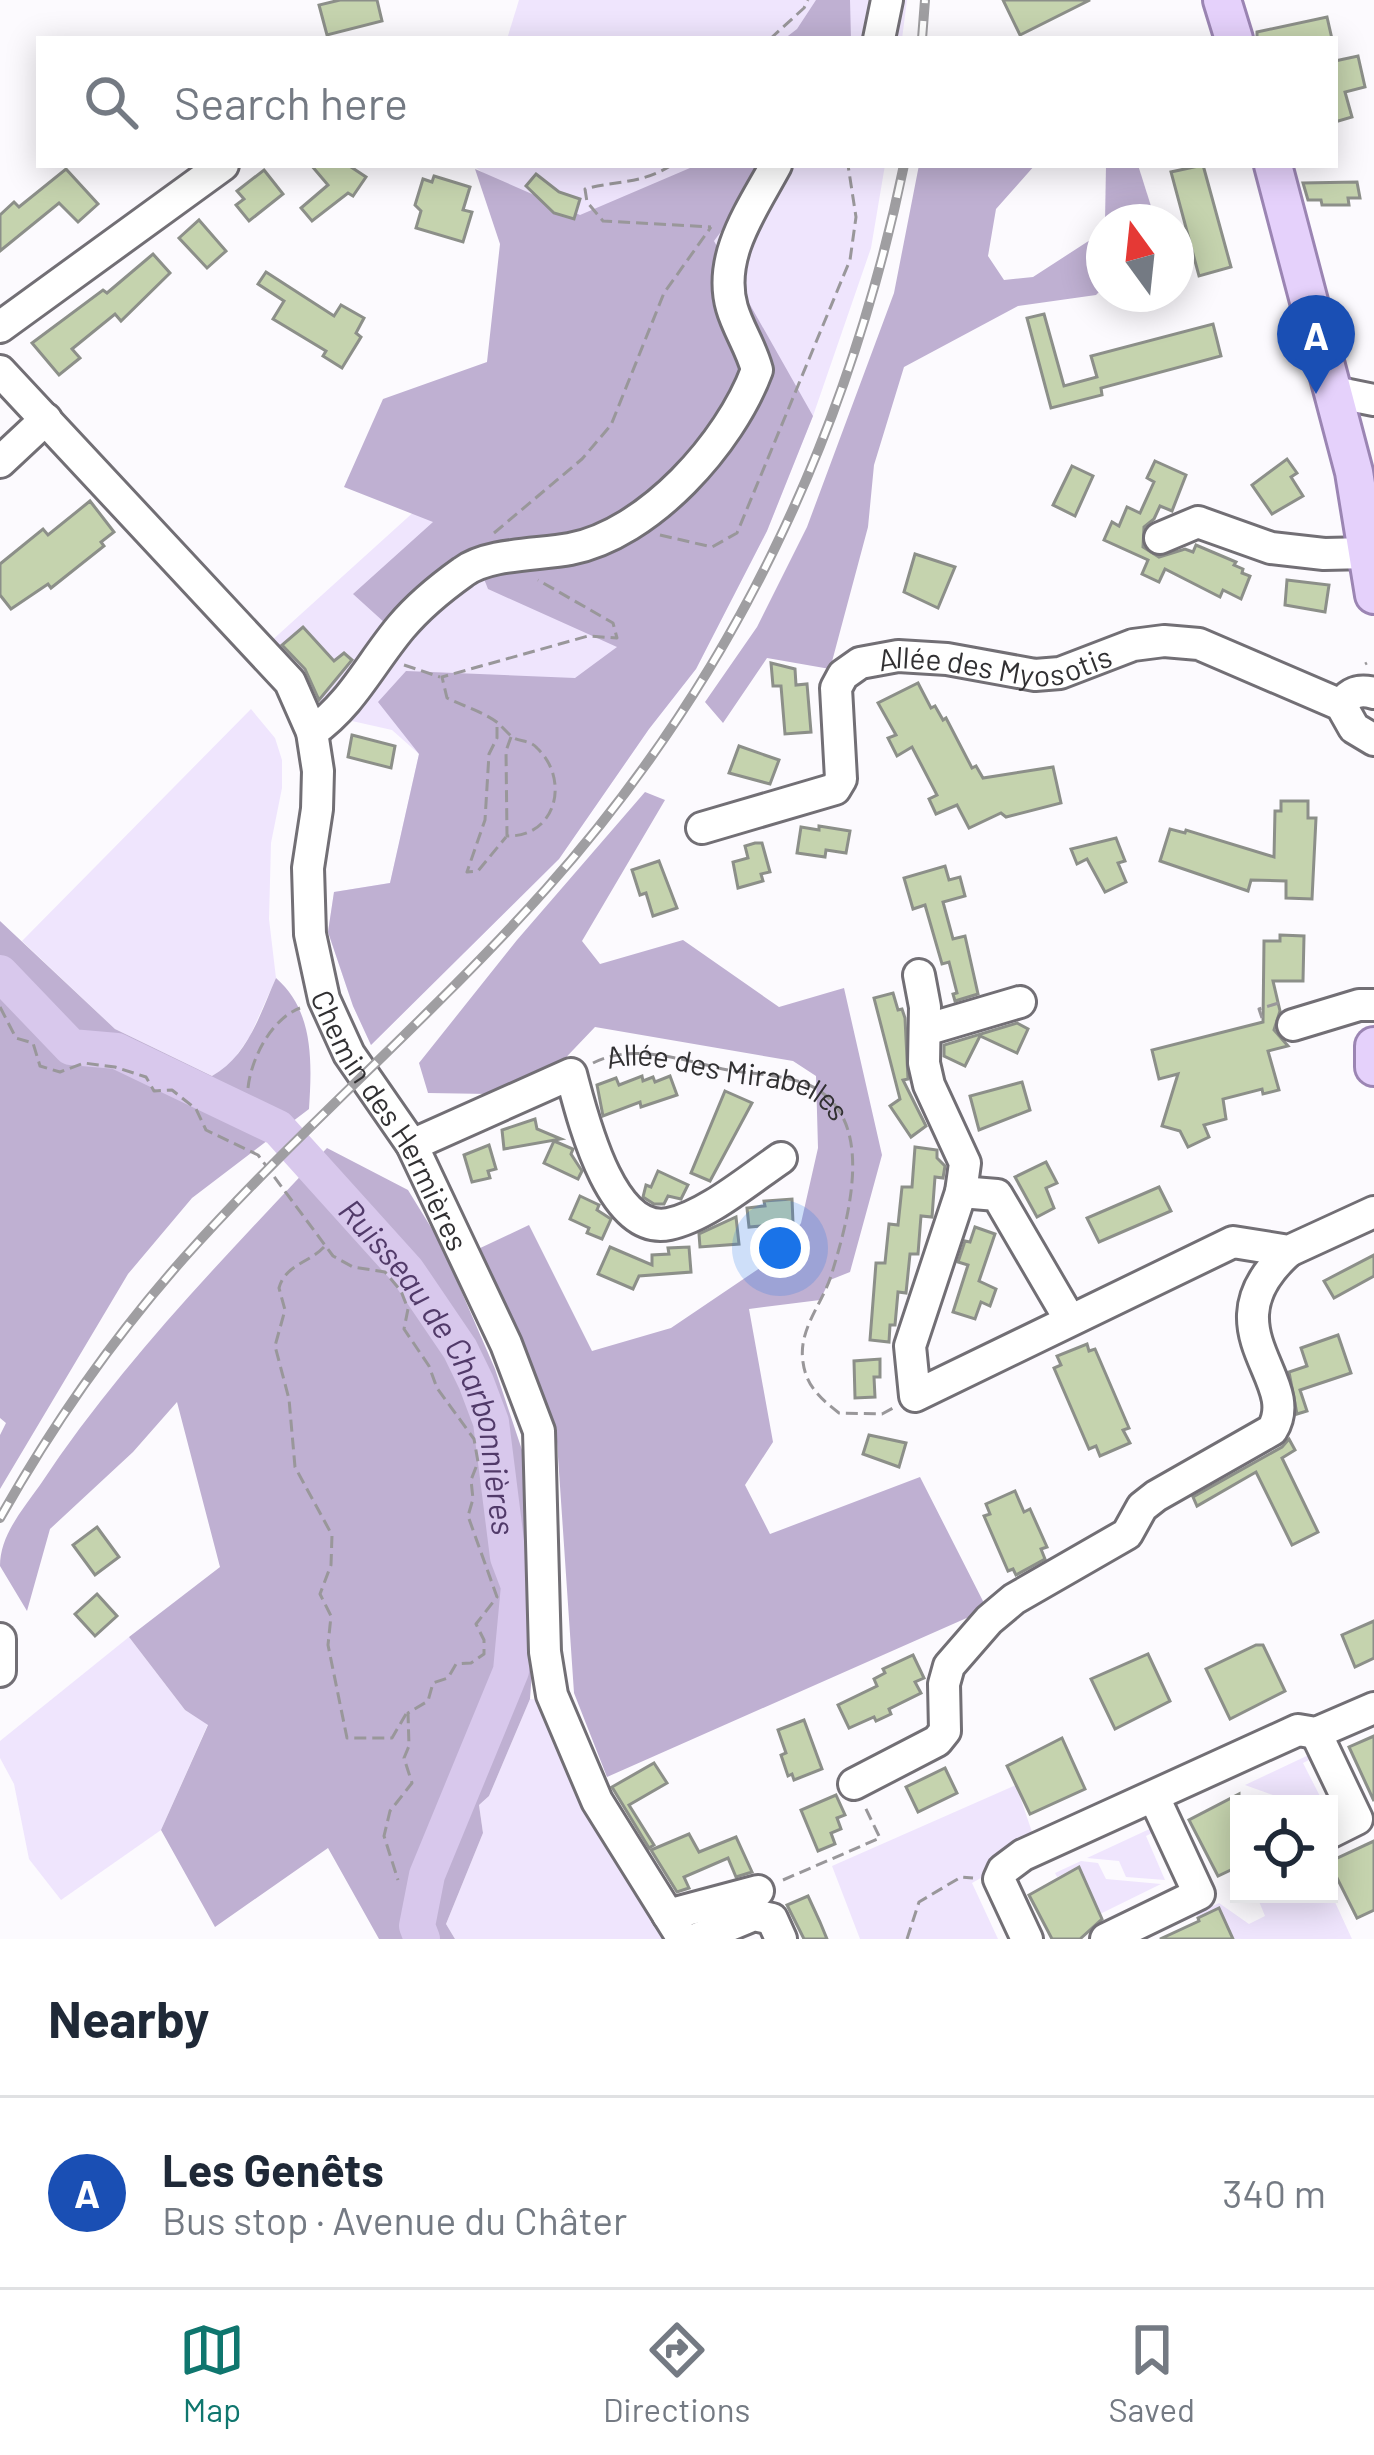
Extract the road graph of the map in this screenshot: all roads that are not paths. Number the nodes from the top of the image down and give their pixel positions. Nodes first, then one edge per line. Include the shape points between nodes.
1 (887, 0) edge
2 (1222, 0) edge
3 (880, 36) edge
4 (1233, 36) edge
5 (774, 168) edge
6 (1275, 168) edge
7 (190, 177) edge
8 (0, 327) edge
9 (0, 371) edge
10 (1334, 392) junction
11 (1374, 400) edge
12 (46, 419) junction
13 (0, 462) edge
14 (1160, 538) dead end
15 (1369, 553) junction
16 (1374, 595) edge
17 (1369, 673) edge
18 (1341, 705) junction
19 (311, 732) junction
20 (1374, 740) edge
21 (701, 828) dead end
22 (920, 975) dead end
23 (1021, 1002) dead end
24 (1374, 1005) edge
25 (1293, 1024) dead end
26 (925, 1030) junction
27 (1374, 1046) edge
28 (1374, 1066) edge
29 (412, 1145) junction
30 (781, 1158) dead end
31 (961, 1192) junction
32 (1374, 1212) edge
33 (1289, 1252) junction
34 (1070, 1320) junction
35 (0, 1639) edge
36 (0, 1671) edge
37 (1374, 1708) edge
38 (1316, 1733) junction
39 (854, 1784) road end
40 (1154, 1797) junction
41 (1338, 1829) edge
42 (758, 1891) road end
43 (676, 1927) edge
44 (696, 1939) edge
45 (781, 1939) edge
46 (1028, 1939) edge
47 (1106, 1939) edge

1 - 3 street
2 - 4 main road
5 - 19 street via 723,235 730,302 757,370 675,490 629,528 579,548 466,568 404,623 337,715
6 - 10 main road
7 - 8 street
9 - 12 street, Chemin des Hermières
10 - 11 street
10 - 15 main road
12 - 13 street
12 - 19 street, Chemin des Hermières via 290,682
14 - 15 street via 1198,522 1271,548
15 - 16 main road
17 - 18 street
18 - 20 street, Allée des Myosotis via 1354,728
18 - 21 street, Allée des Myosotis via 1199,644 1163,640 1060,673 947,658 860,663 836,688 835,789
19 - 29 street, Chemin des Hermières via 319,771 310,934 324,998 349,1054
22 - 26 street
23 - 26 street
24 - 25 street
26 - 31 street via 929,1085 965,1163
27 - 28 main road
29 - 30 street via 571,1074 612,1190 636,1218 667,1226
29 - 43 street, Chemin des Hermières via 539,1431 552,1695 597,1801
31 - 34 street via 997,1196
31 - 34 street via 910,1346 915,1396
32 - 33 street
33 - 34 street via 1233,1242
33 - 39 street via 1269,1269 1251,1305 1278,1409 1272,1430 1156,1496 1127,1534 989,1620 950,1666 945,1732
35 - 36 street
37 - 38 street
38 - 40 street via 1298,1730
38 - 41 street via 1358,1819
40 - 46 street via 1004,1870 999,1879
40 - 47 street via 1199,1894
42 - 43 street
44 - 45 street via 754,1915 772,1919

